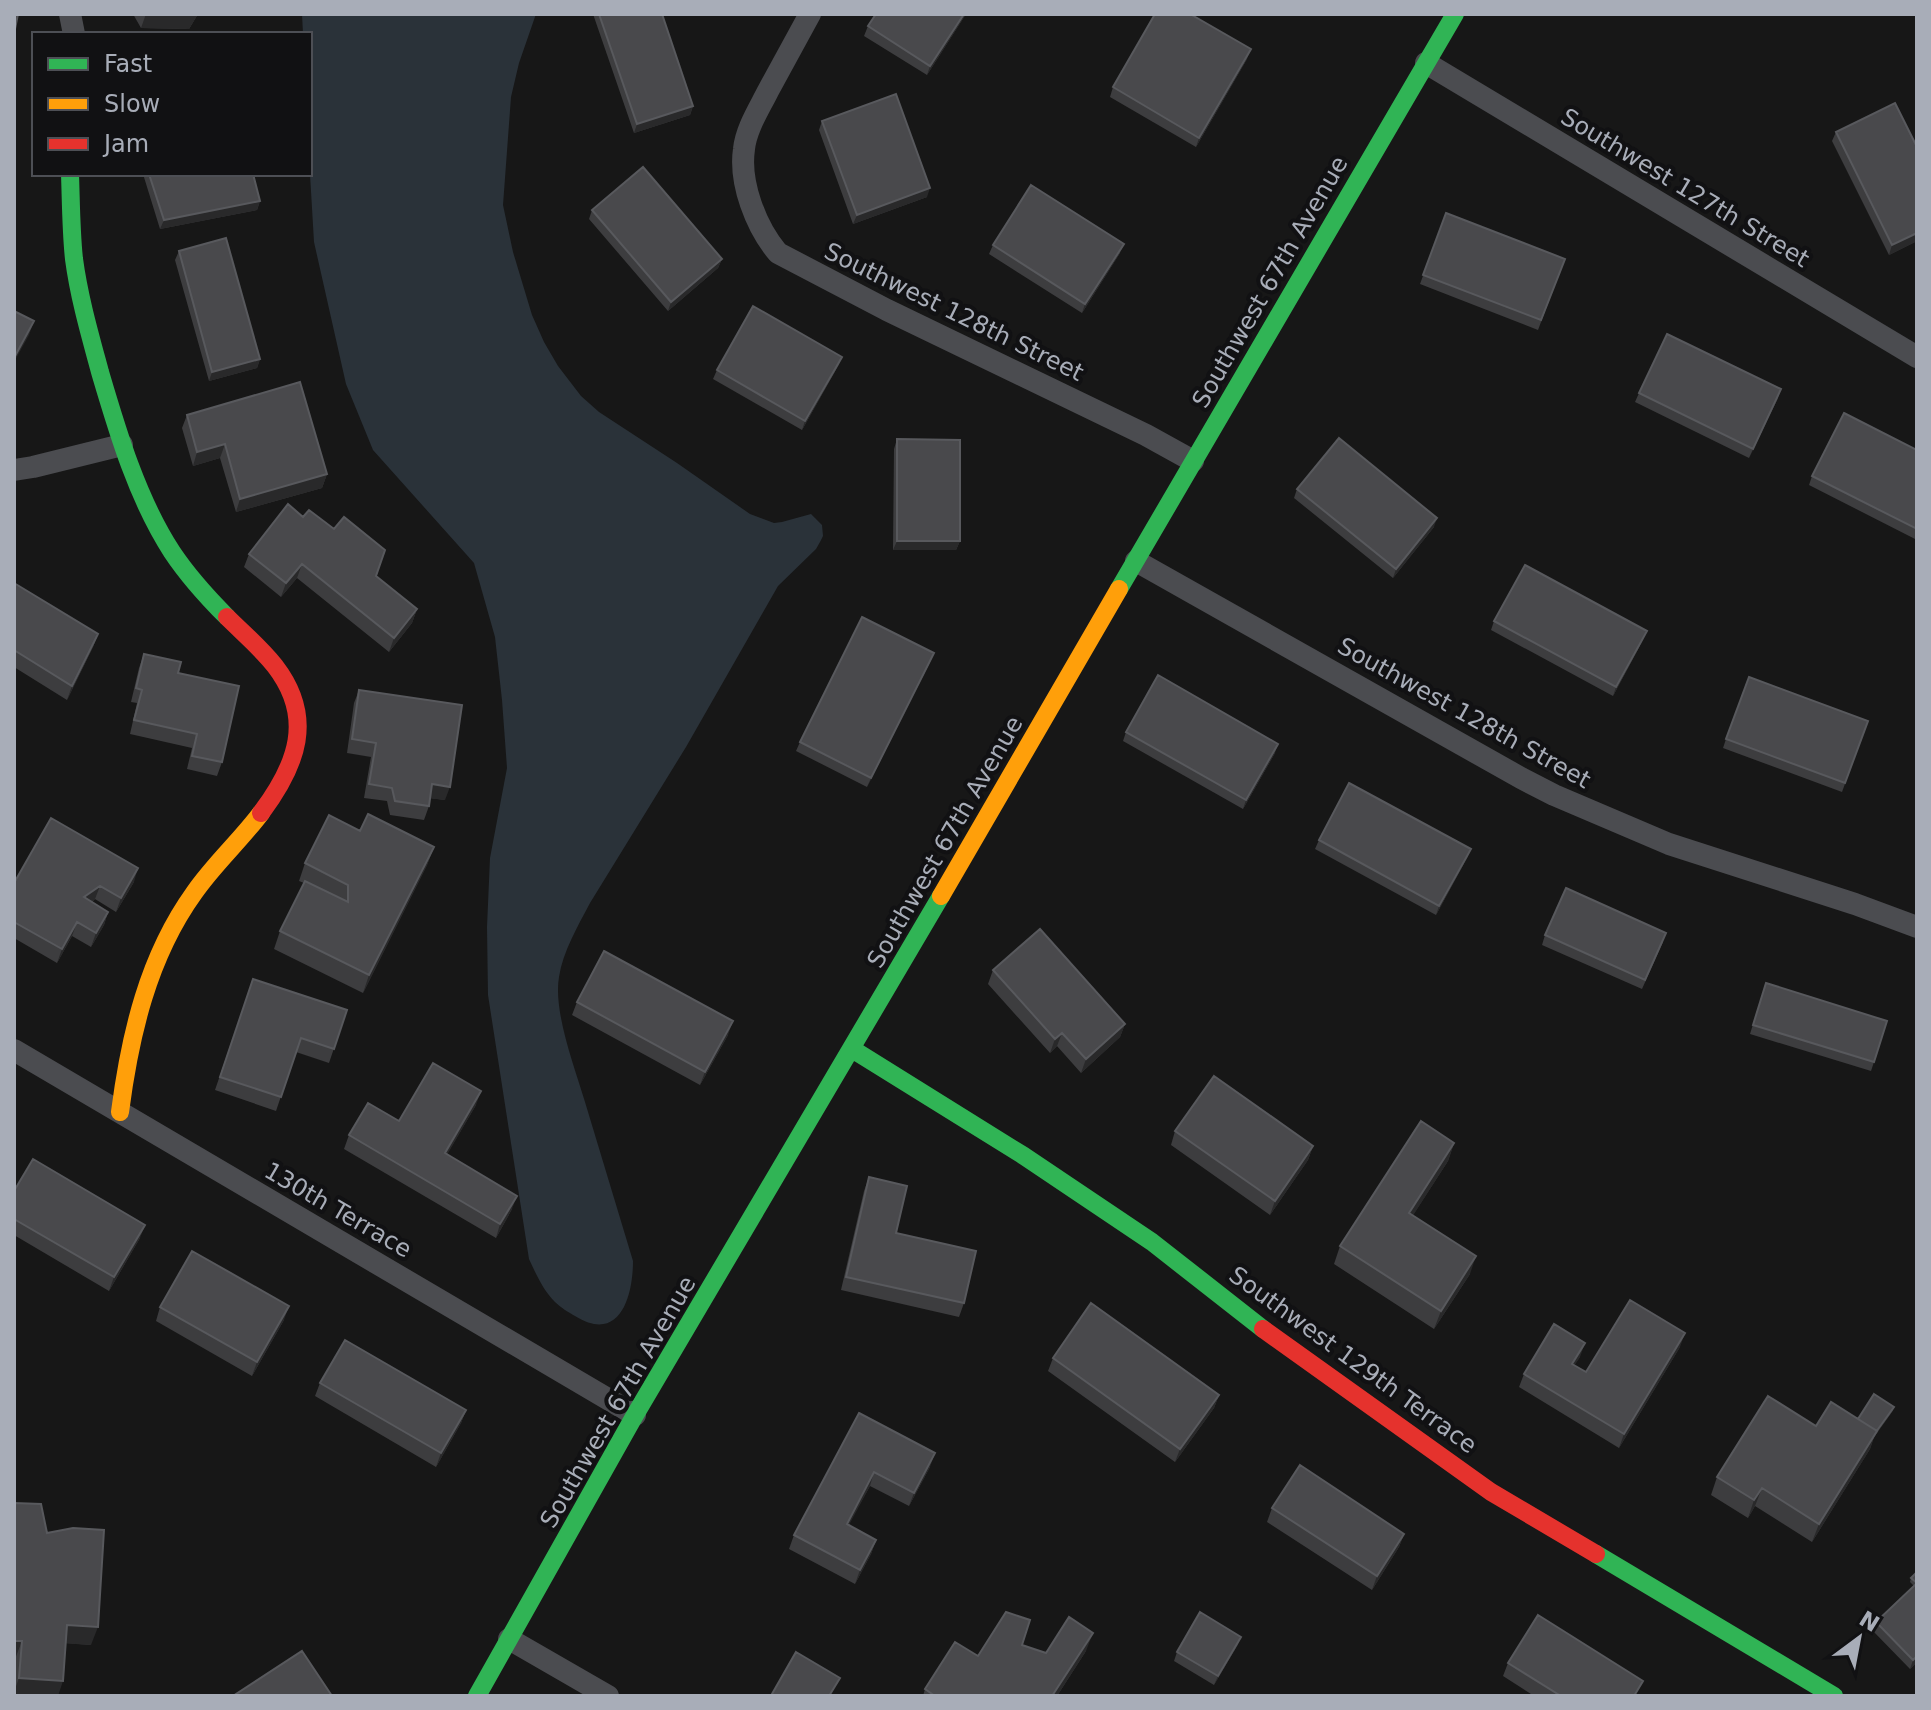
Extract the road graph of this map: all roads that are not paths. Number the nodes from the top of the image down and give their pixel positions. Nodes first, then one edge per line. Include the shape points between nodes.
1 (810, 14) edge
2 (1455, 14) edge
3 (1426, 63) junction
4 (70, 176) edge
5 (1917, 357) edge
6 (122, 445) junction
7 (1193, 461) junction
8 (14, 470) edge
9 (1136, 561) junction
10 (1917, 927) edge
11 (852, 1049) junction
12 (14, 1050) edge
13 (120, 1112) junction
14 (635, 1415) junction
15 (509, 1639) junction
16 (477, 1696) edge
17 (608, 1696) edge
18 (1834, 1696) edge

1 - 7 street, Southwest 128th Street via 758,109 743,150 753,212 778,253
2 - 3 street, Southwest 67th Avenue
3 - 5 street, Southwest 127th Street
3 - 7 street, Southwest 67th Avenue
4 - 6 street via 76,269
6 - 8 street
6 - 13 street via 145,502 183,568 282,673 299,731 271,801 193,893 163,945 125,1068
7 - 9 street, Southwest 67th Avenue
9 - 10 street, Southwest 128th Street via 1554,795 1669,844
9 - 11 street, Southwest 67th Avenue
11 - 14 street, Southwest 67th Avenue
11 - 18 street, Southwest 129th Terrace via 1130,1227 1468,1477
12 - 13 street, 130th Terrace
13 - 14 street, 130th Terrace
14 - 15 street, Southwest 67th Avenue
15 - 16 street, Southwest 67th Avenue
15 - 17 street

